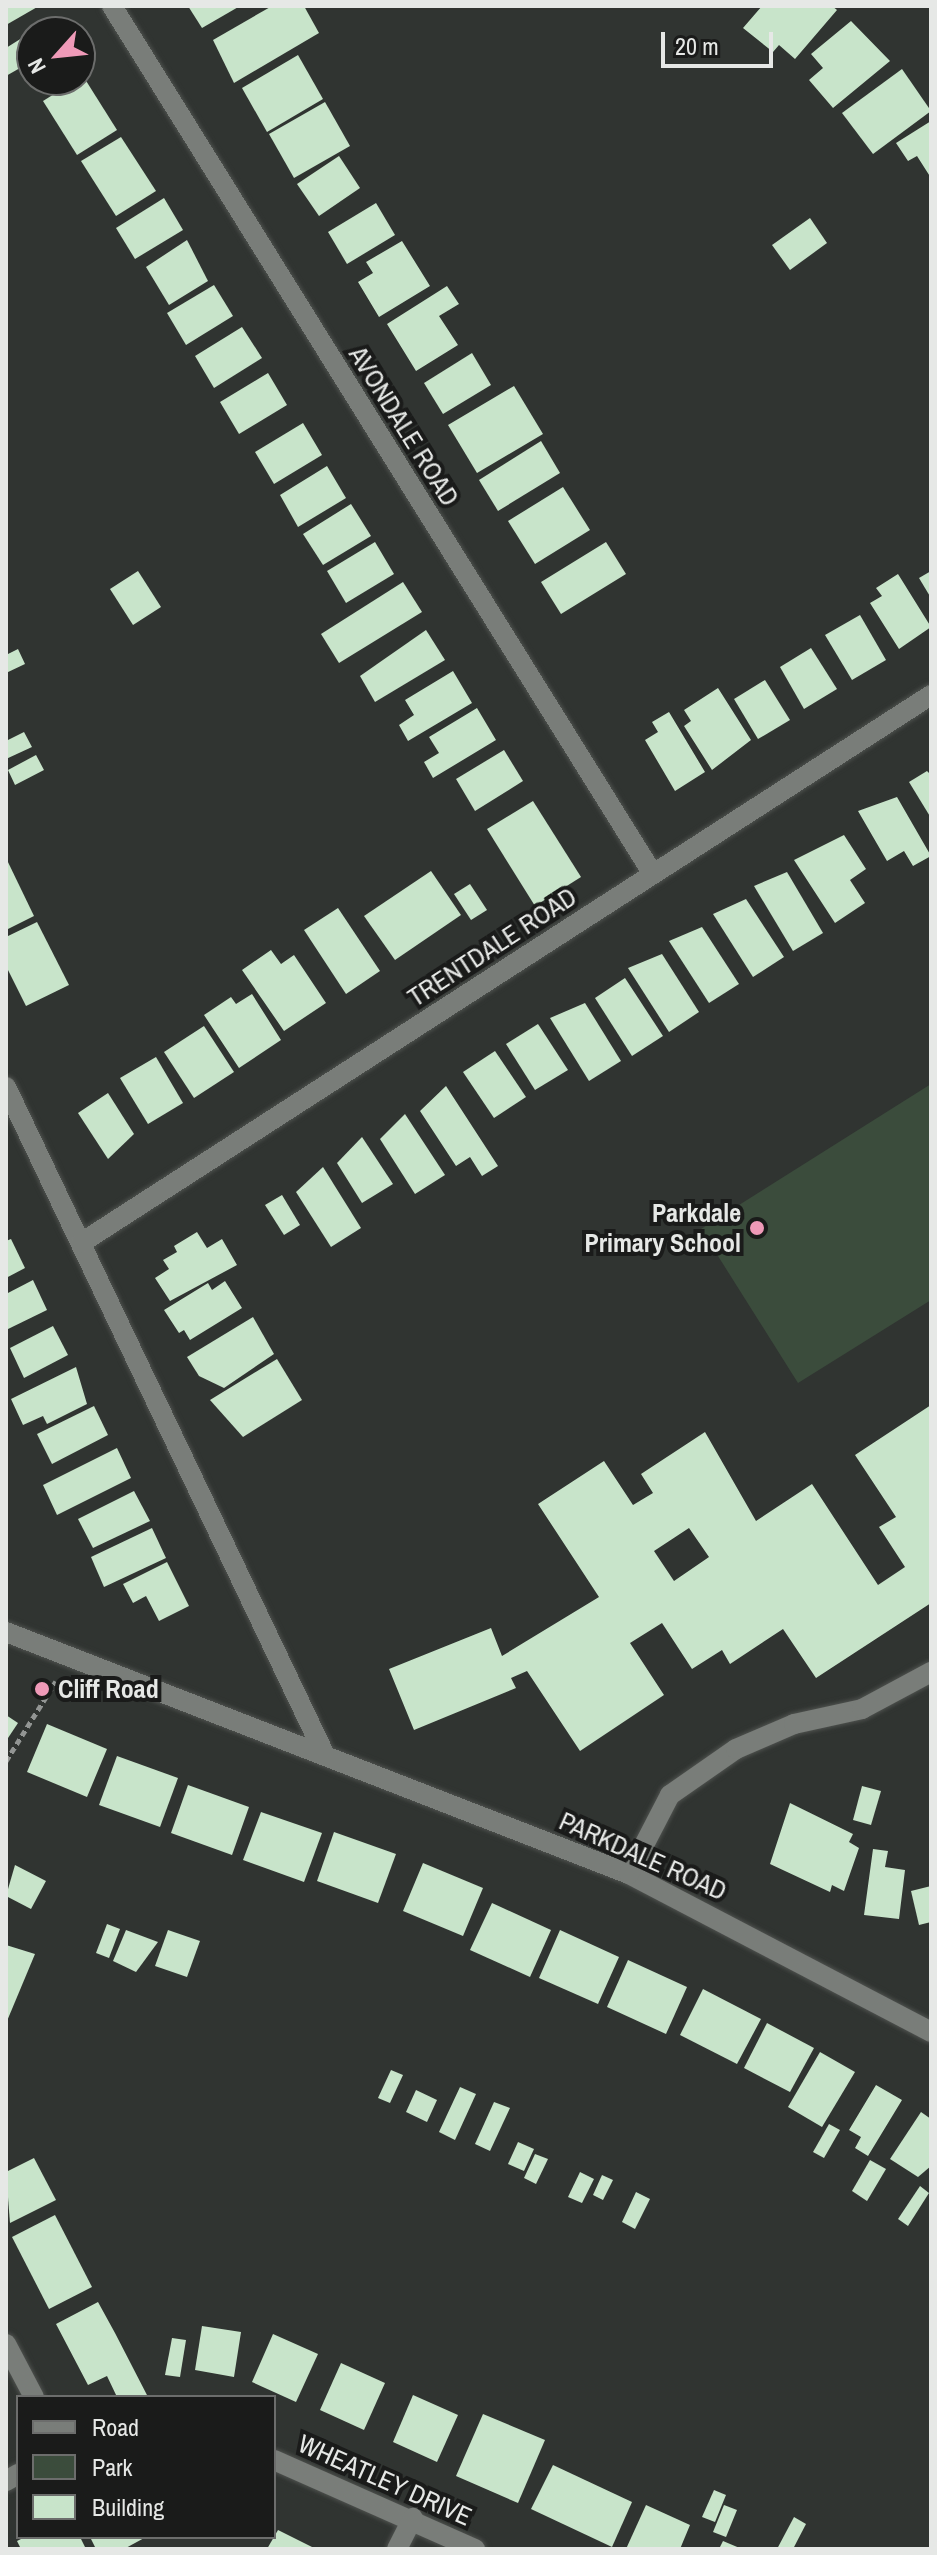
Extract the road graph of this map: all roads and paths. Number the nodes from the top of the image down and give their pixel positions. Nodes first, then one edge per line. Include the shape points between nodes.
1 (112, 6) edge
2 (931, 695) edge
3 (653, 874) junction
4 (6, 1087) edge
5 (81, 1243) junction
6 (6, 1632) edge
7 (71, 1656) junction
8 (931, 1672) edge
9 (323, 1751) junction
10 (6, 1761) edge
11 (629, 1874) junction
12 (931, 2032) edge
13 (6, 2344) edge
14 (33, 2395) edge
15 (276, 2461) edge
16 (413, 2518) junction
17 (397, 2549) edge
18 (475, 2549) edge

1 - 3 street, AVONDALE ROAD
2 - 3 street, TRENTDALE ROAD
3 - 5 street, TRENTDALE ROAD
4 - 5 street
5 - 9 street
6 - 7 street, PARKDALE ROAD
7 - 9 street, PARKDALE ROAD
7 - 10 path
8 - 11 street via 862,1709 794,1724 736,1749 670,1795
9 - 11 street, PARKDALE ROAD
11 - 12 street, PARKDALE ROAD
13 - 14 street
15 - 16 street, WHEATLEY DRIVE
16 - 17 street
16 - 18 street, WHEATLEY DRIVE

